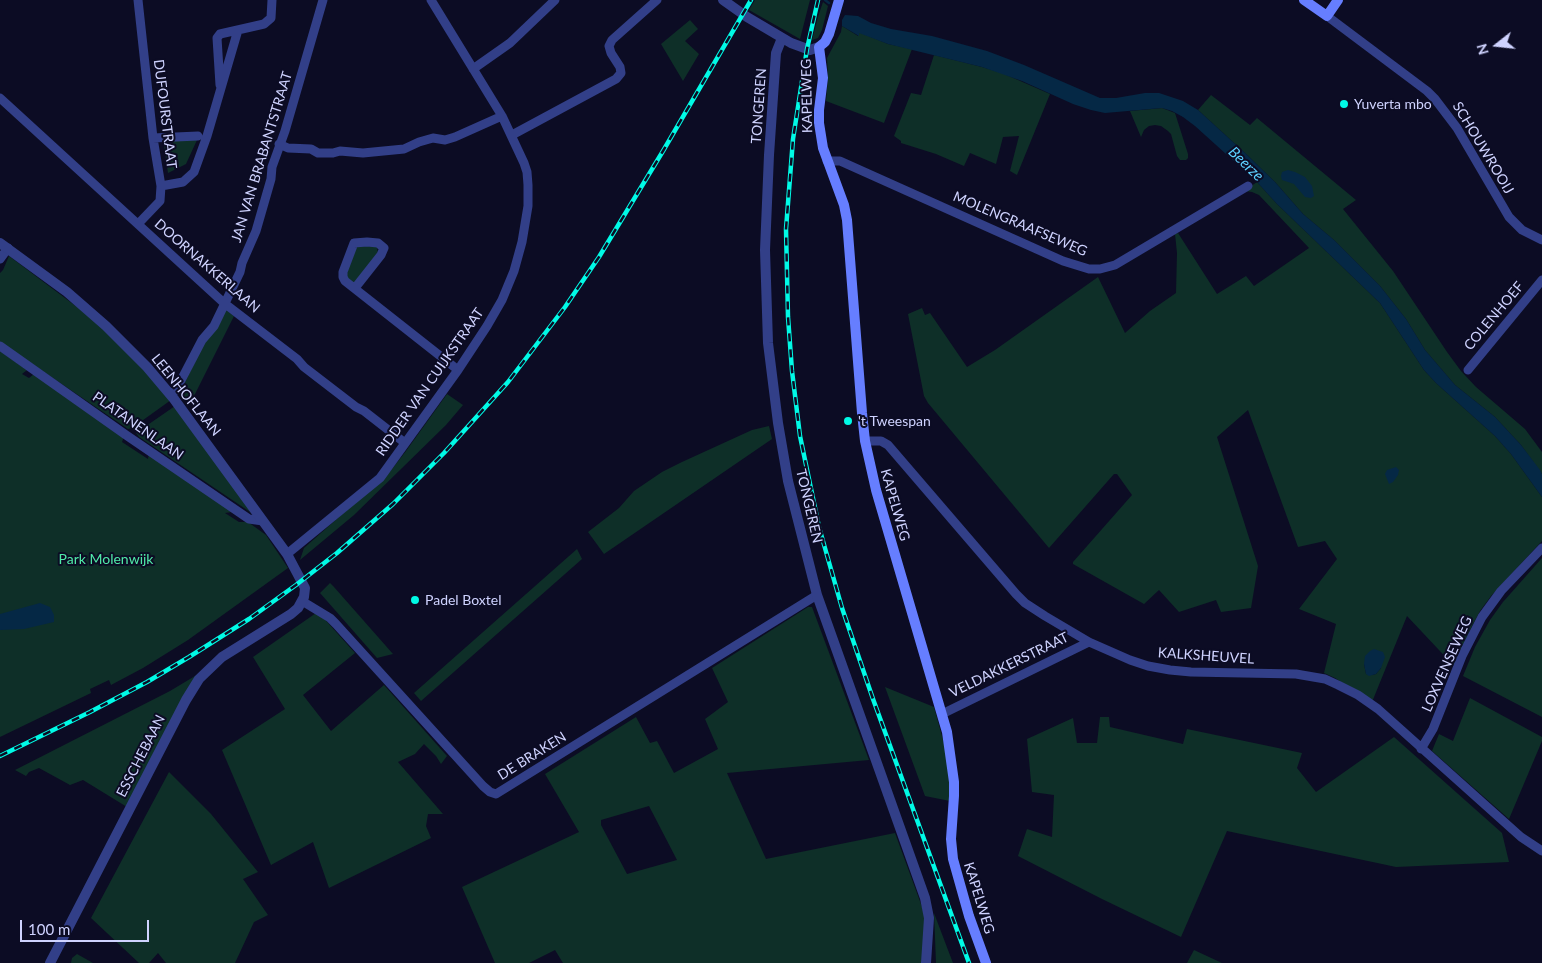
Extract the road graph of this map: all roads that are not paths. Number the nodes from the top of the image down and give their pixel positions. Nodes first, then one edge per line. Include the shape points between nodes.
1 (138, 0) edge
2 (272, 0) edge
3 (323, 0) edge
4 (431, 0) edge
5 (555, 0) edge
6 (657, 0) edge
7 (723, 0) edge
8 (838, 0) edge
9 (1304, 0) edge
10 (1338, 0) edge
11 (1327, 16) junction
12 (238, 30) junction
13 (782, 38) junction
14 (819, 47) junction
15 (473, 69) junction
16 (220, 92) junction
17 (0, 98) edge
18 (502, 116) junction
19 (512, 135) junction
20 (198, 136) dead end
21 (153, 138) junction
22 (279, 144) junction
23 (827, 161) junction
24 (161, 186) junction
25 (1248, 186) dead end
26 (138, 224) junction
27 (1542, 240) edge
28 (4, 245) edge
29 (0, 259) edge
30 (1542, 280) edge
31 (355, 288) junction
32 (224, 303) junction
33 (0, 346) edge
34 (458, 370) junction
35 (1468, 370) dead end
36 (171, 395) junction
37 (866, 441) junction
38 (405, 443) junction
39 (264, 521) junction
40 (1542, 548) edge
41 (287, 554) junction
42 (816, 595) junction
43 (302, 601) junction
44 (1089, 642) junction
45 (942, 714) junction
46 (1421, 749) junction
47 (1542, 851) edge
48 (50, 963) edge
49 (926, 963) edge
50 (986, 963) edge

1 - 21 street, DUFOURSTRAAT
2 - 12 street via 271,18 264,24
3 - 22 street, JAN VAN BRABANTSTRAAT
4 - 15 street, RIDDER VAN CUIJKSTRAAT
5 - 15 street via 510,43
6 - 19 street via 612,40 609,46 621,74 616,79
7 - 13 street
8 - 14 main road via 829,34
9 - 11 main road
10 - 11 main road
11 - 27 street, SCHOUWROOIJ via 1436,99 1457,128 1509,217 1522,230
12 - 16 street
12 - 16 street via 220,34 217,38
13 - 14 street via 807,49
13 - 42 street, TONGEREN via 776,52 768,173 767,324 788,481
14 - 23 main road, KAPELWEG via 823,78 819,123
15 - 18 street, RIDDER VAN CUIJKSTRAAT
16 - 24 street via 194,172 183,182
17 - 26 street, DOORNAKKERLAAN
18 - 19 street, RIDDER VAN CUIJKSTRAAT
18 - 22 street via 456,137 445,140 433,138 404,149 318,153
19 - 34 street, RIDDER VAN CUIJKSTRAAT via 527,172 528,206 522,242 502,300
20 - 21 street
21 - 24 street, DUFOURSTRAAT
22 - 32 street, JAN VAN BRABANTSTRAAT via 256,231
23 - 25 street, MOLENGRAAFSEWEG via 840,160 1089,269 1115,265
23 - 37 main road, KAPELWEG via 847,220
24 - 26 street, DUFOURSTRAAT via 160,201
26 - 32 street, DOORNAKKERLAAN
28 - 29 street
28 - 36 street, LEENHOFLAAN via 106,326
30 - 35 street, COLENHOEF
31 - 31 street via 343,277 354,243 378,243 384,248 381,255
31 - 34 street
32 - 36 street, JAN VAN BRABANTSTRAAT via 214,326 202,340
32 - 38 street, DOORNAKKERLAAN
33 - 39 street, PLATANENLAAN via 248,518
34 - 38 street, RIDDER VAN CUIJKSTRAAT
36 - 39 street, LEENHOFLAAN
37 - 44 street, KALKSHEUVEL via 881,441 888,445 1025,603
37 - 45 main road, KAPELWEG via 876,490
38 - 41 street, RIDDER VAN CUIJKSTRAAT via 380,478
39 - 41 street, LEENHOFLAAN
40 - 46 street, LOXVENSEWEG via 1501,591 1482,617 1462,656 1433,729
41 - 43 street, LEENHOFLAAN via 305,588
42 - 43 street, DE BRAKEN via 496,794 483,786 330,618
42 - 49 street, TONGEREN via 925,898 928,918
43 - 48 street, ESSCHEBAAN via 291,614 222,657 199,679
44 - 45 street, VELDAKKERSTRAAT
44 - 46 street, KALKSHEUVEL via 1130,660 1170,670 1296,674 1325,679 1378,709
45 - 50 main road, KAPELWEG via 954,782 953,859
46 - 47 street, KALKSHEUVEL via 1521,837

